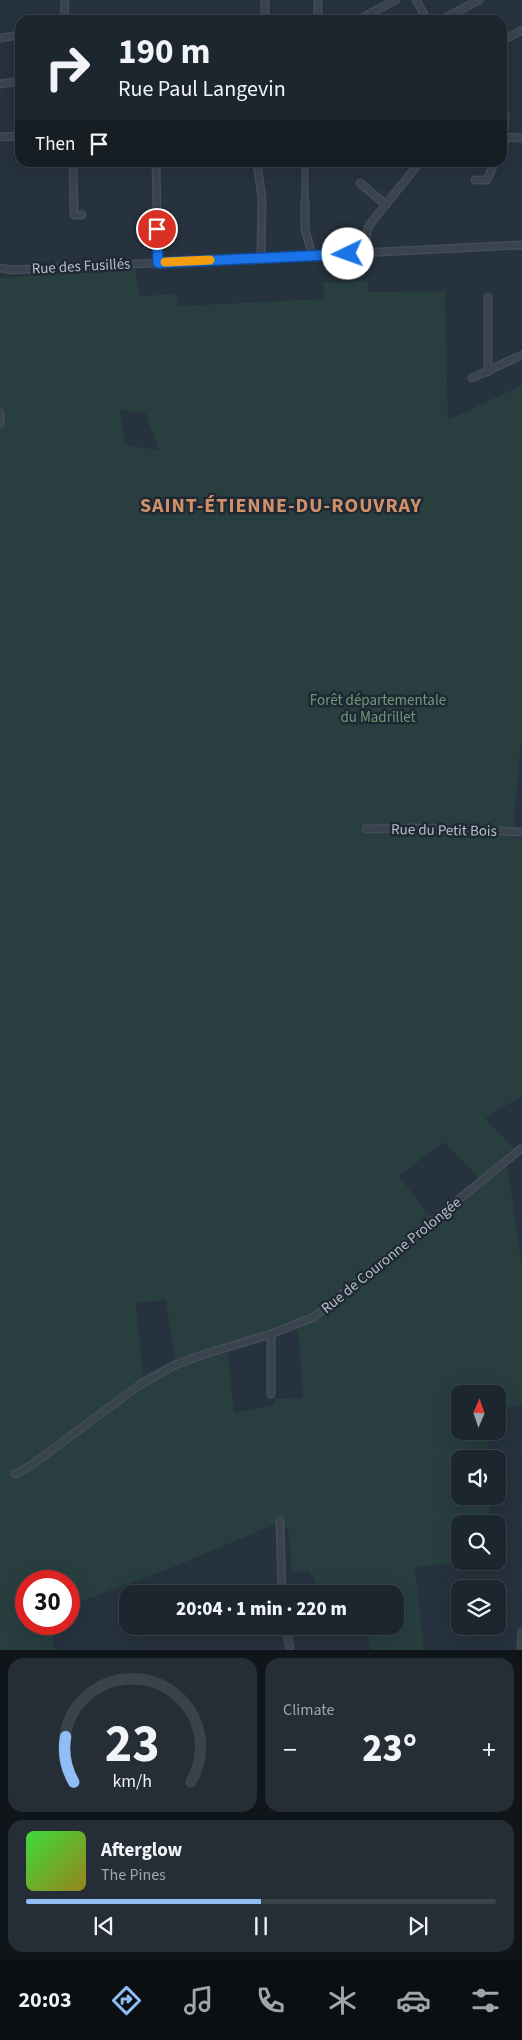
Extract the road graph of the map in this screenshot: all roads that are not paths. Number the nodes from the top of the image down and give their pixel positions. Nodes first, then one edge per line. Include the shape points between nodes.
1 (65, 0) edge
2 (318, 0) edge
3 (396, 0) edge
4 (416, 0) edge
5 (479, 0) edge
6 (265, 1) edge
7 (64, 15) edge
8 (266, 15) edge
9 (318, 15) edge
10 (372, 15) edge
11 (424, 15) edge
12 (450, 15) edge
13 (522, 30) edge
14 (15, 36) edge
15 (0, 38) edge
16 (507, 38) edge
17 (15, 82) edge
18 (0, 84) edge
19 (15, 136) edge
20 (0, 137) edge
21 (507, 137) edge
22 (522, 138) edge
23 (73, 167) edge
24 (156, 167) edge
25 (258, 167) edge
26 (305, 167) edge
27 (416, 167) edge
28 (493, 167) edge
29 (475, 180) dead end
30 (360, 183) dead end
31 (305, 200) joint
32 (386, 205) junction
33 (82, 215) dead end
34 (522, 245) edge
35 (366, 253) junction
36 (312, 256) junction
37 (261, 258) junction
38 (158, 263) junction
39 (0, 268) edge
40 (488, 297) dead end
41 (522, 355) edge
42 (488, 372) junction
43 (472, 378) dead end
44 (0, 413) edge
45 (0, 423) edge
46 (366, 829) dead end
47 (522, 832) edge
48 (522, 1148) edge
49 (271, 1334) junction
50 (271, 1394) dead end
51 (15, 1474) dead end
52 (280, 1521) dead end
53 (282, 1585) edge
54 (522, 1632) edge
55 (288, 1635) edge
56 (290, 1650) edge
57 (521, 1650) edge

1 - 7 street
2 - 9 street
3 - 10 street
4 - 11 street
5 - 12 street
6 - 8 street
13 - 16 street
14 - 15 street
17 - 18 street
19 - 20 street
21 - 22 street
23 - 33 street via 74,215
24 - 38 street
25 - 37 street via 262,199
26 - 31 street
27 - 32 street
28 - 29 street via 487,180
30 - 32 street
31 - 36 street via 304,229
32 - 35 street via 367,230
34 - 35 street, Rue des Fusillés
35 - 36 street, Rue des Fusillés
36 - 37 street, Rue des Fusillés
37 - 38 street, Rue des Fusillés
38 - 39 street, Rue des Fusillés
40 - 42 street
41 - 42 street
42 - 43 street
44 - 45 street
46 - 47 street, Rue du Petit Bois
48 - 49 street, Rue de Couronne Prolongée via 335,1302 314,1317
49 - 50 street
49 - 51 street, Rue de Couronne Prolongée via 202,1355 158,1374
52 - 53 street
54 - 57 street
55 - 56 street

